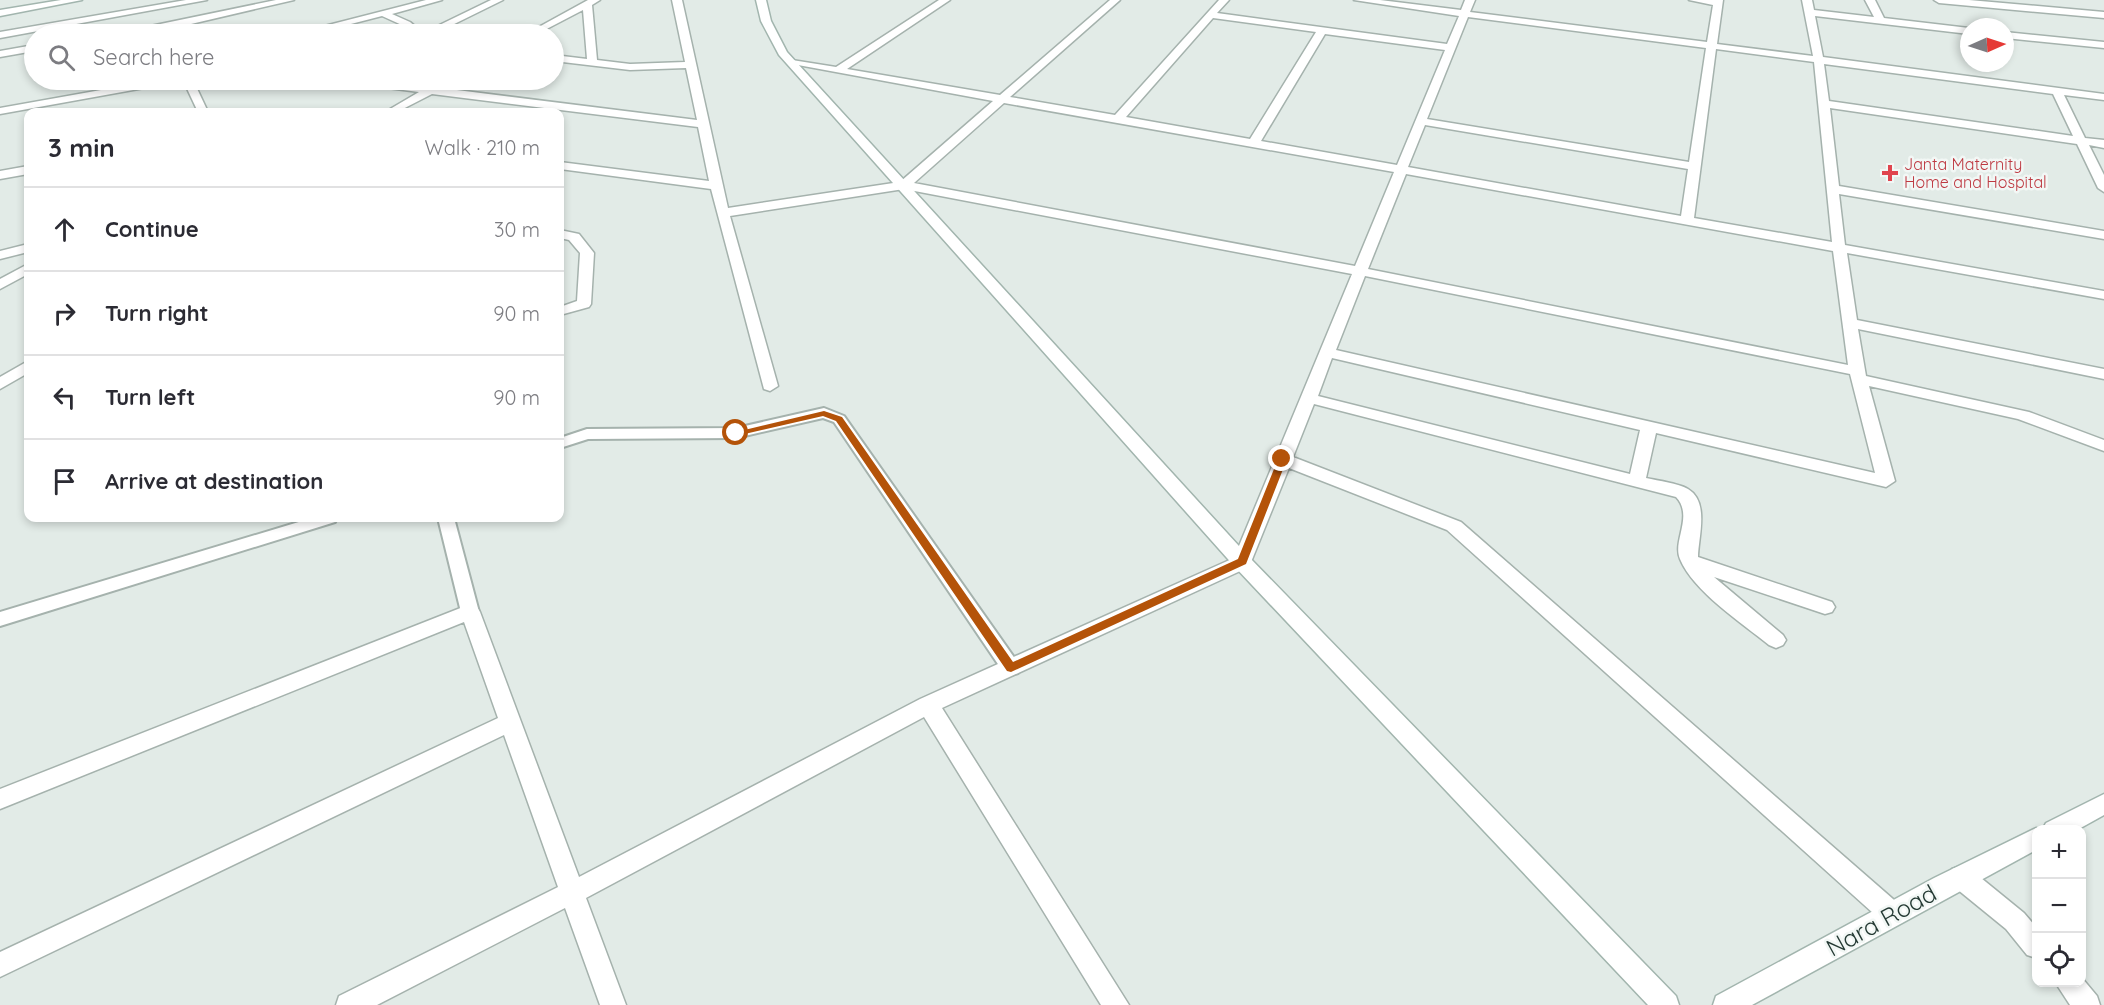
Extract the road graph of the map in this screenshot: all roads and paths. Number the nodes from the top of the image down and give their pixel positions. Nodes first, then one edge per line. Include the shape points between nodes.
1 (77, 0) edge
2 (202, 0) edge
3 (289, 0) edge
4 (437, 0) edge
5 (498, 0) edge
6 (677, 0) edge
7 (761, 0) edge
8 (945, 0) edge
9 (1115, 0) edge
10 (1224, 0) edge
11 (1359, 0) edge
12 (1694, 0) edge
13 (1870, 0) edge
14 (1940, 0) edge
15 (591, 2) edge
16 (1718, 2) edge
17 (1808, 6) edge
18 (1467, 7) edge
19 (0, 13) edge
20 (384, 14) junction
21 (1210, 15) junction
22 (2104, 15) edge
23 (1881, 22) junction
24 (63, 24) edge
25 (194, 24) edge
26 (341, 24) edge
27 (407, 24) edge
28 (449, 24) edge
29 (550, 24) edge
30 (1960, 30) edge
31 (24, 31) edge
32 (1323, 31) junction
33 (0, 35) edge
34 (2014, 36) edge
35 (2104, 45) edge
36 (1714, 47) junction
37 (1451, 48) junction
38 (24, 50) edge
39 (0, 54) edge
40 (564, 59) edge
41 (1819, 61) junction
42 (592, 63) junction
43 (792, 63) junction
44 (690, 65) junction
45 (838, 71) junction
46 (117, 90) edge
47 (193, 90) edge
48 (414, 90) edge
49 (431, 90) edge
50 (2057, 91) junction
51 (427, 92) junction
52 (2104, 97) edge
53 (1002, 99) junction
54 (1824, 104) junction
55 (201, 108) edge
56 (397, 108) edge
57 (0, 111) edge
58 (1118, 119) junction
59 (1420, 121) junction
60 (701, 124) junction
61 (2081, 141) junction
62 (1253, 144) junction
63 (2104, 144) edge
64 (564, 167) edge
65 (1695, 167) junction
66 (24, 171) edge
67 (1400, 171) junction
68 (0, 175) edge
69 (904, 185) junction
70 (716, 186) junction
71 (2104, 188) edge
72 (1833, 189) junction
73 (723, 213) junction
74 (1687, 221) junction
75 (564, 235) edge
76 (2104, 235) edge
77 (1839, 248) junction
78 (24, 249) edge
79 (0, 255) edge
80 (24, 270) edge
81 (1359, 271) junction
82 (0, 285) edge
83 (2104, 296) edge
84 (564, 310) edge
85 (1850, 323) junction
86 (1326, 352) junction
87 (24, 369) edge
88 (2104, 374) edge
89 (1858, 375) junction
90 (0, 384) edge
91 (770, 386) dead end
92 (1308, 398) junction
93 (1649, 427) junction
94 (564, 442) edge
95 (2104, 446) edge
96 (1282, 459) junction
97 (1637, 481) junction
98 (317, 522) edge
99 (447, 522) edge
100 (1242, 562) junction
101 (1691, 562) junction
102 (1825, 607) dead end
103 (470, 612) junction
104 (0, 619) edge
105 (1776, 640) dead end
106 (1011, 668) junction
107 (928, 705) junction
108 (510, 722) junction
109 (0, 799) edge
110 (2104, 804) edge
111 (2064, 825) edge
112 (2032, 841) edge
113 (1961, 877) junction
114 (573, 892) junction
115 (1892, 914) junction
116 (2032, 940) edge
117 (0, 965) edge
118 (2071, 987) edge
119 (349, 1005) edge
120 (613, 1005) edge
121 (1116, 1005) edge
122 (1666, 1005) edge
123 (1726, 1005) edge
124 (2087, 1005) edge

1 - 19 street
2 - 24 street
3 - 25 street
4 - 20 street
5 - 28 street
6 - 44 street
7 - 43 street via 766,21
8 - 45 street
9 - 53 street
10 - 21 street
11 - 18 street
12 - 16 street
13 - 23 street
14 - 22 street
15 - 29 street
15 - 42 street
16 - 36 street
17 - 23 street
17 - 41 street
18 - 36 street
18 - 37 street
20 - 26 street
20 - 27 street
21 - 32 street
21 - 58 street
23 - 30 street
31 - 33 street
32 - 37 street
32 - 62 street
34 - 35 street
36 - 41 street
36 - 65 street
37 - 59 street
38 - 39 street
40 - 42 street
41 - 50 street
41 - 54 street
42 - 44 street via 630,67
43 - 45 street
43 - 69 street
44 - 60 street
45 - 53 street
46 - 57 street
47 - 55 street
48 - 51 street
49 - 51 street
50 - 52 street
50 - 61 street
51 - 56 street
51 - 60 street
53 - 58 street
53 - 69 street
54 - 61 street
54 - 72 street
58 - 62 street
59 - 65 street
59 - 67 street
60 - 70 street
61 - 63 street
61 - 71 street
62 - 67 street
64 - 70 street
65 - 74 street
66 - 68 street
67 - 74 street
67 - 81 street
69 - 73 street
69 - 81 street
69 - 100 street
70 - 73 street
72 - 76 street
72 - 77 street
73 - 91 street
74 - 77 street
75 - 84 street via 574,237 587,253 584,304
77 - 83 street
77 - 85 street
78 - 79 street
80 - 82 street
81 - 86 street
81 - 89 street
85 - 88 street
85 - 89 street
86 - 92 street
86 - 93 street
87 - 90 street
89 - 93 street via 1886,482
89 - 95 street via 2023,415
92 - 96 street
92 - 97 street
93 - 97 street
94 - 106 lane via 587,434 736,433 824,413 839,419
96 - 100 street
96 - 115 street via 1454,526
97 - 101 street via 1688,498 1692,508 1688,556
98 - 104 lane
99 - 103 lane
100 - 106 street
100 - 122 street
101 - 102 street
101 - 105 street via 1697,573
103 - 108 street
103 - 109 street
106 - 107 street
107 - 114 street
107 - 121 street
108 - 114 street
108 - 117 street
110 - 111 street
112 - 113 street, Nara Road
113 - 115 street, Nara Road
113 - 116 street via 2015,921
114 - 119 street
114 - 120 street
115 - 123 street, Nara Road
118 - 124 street

